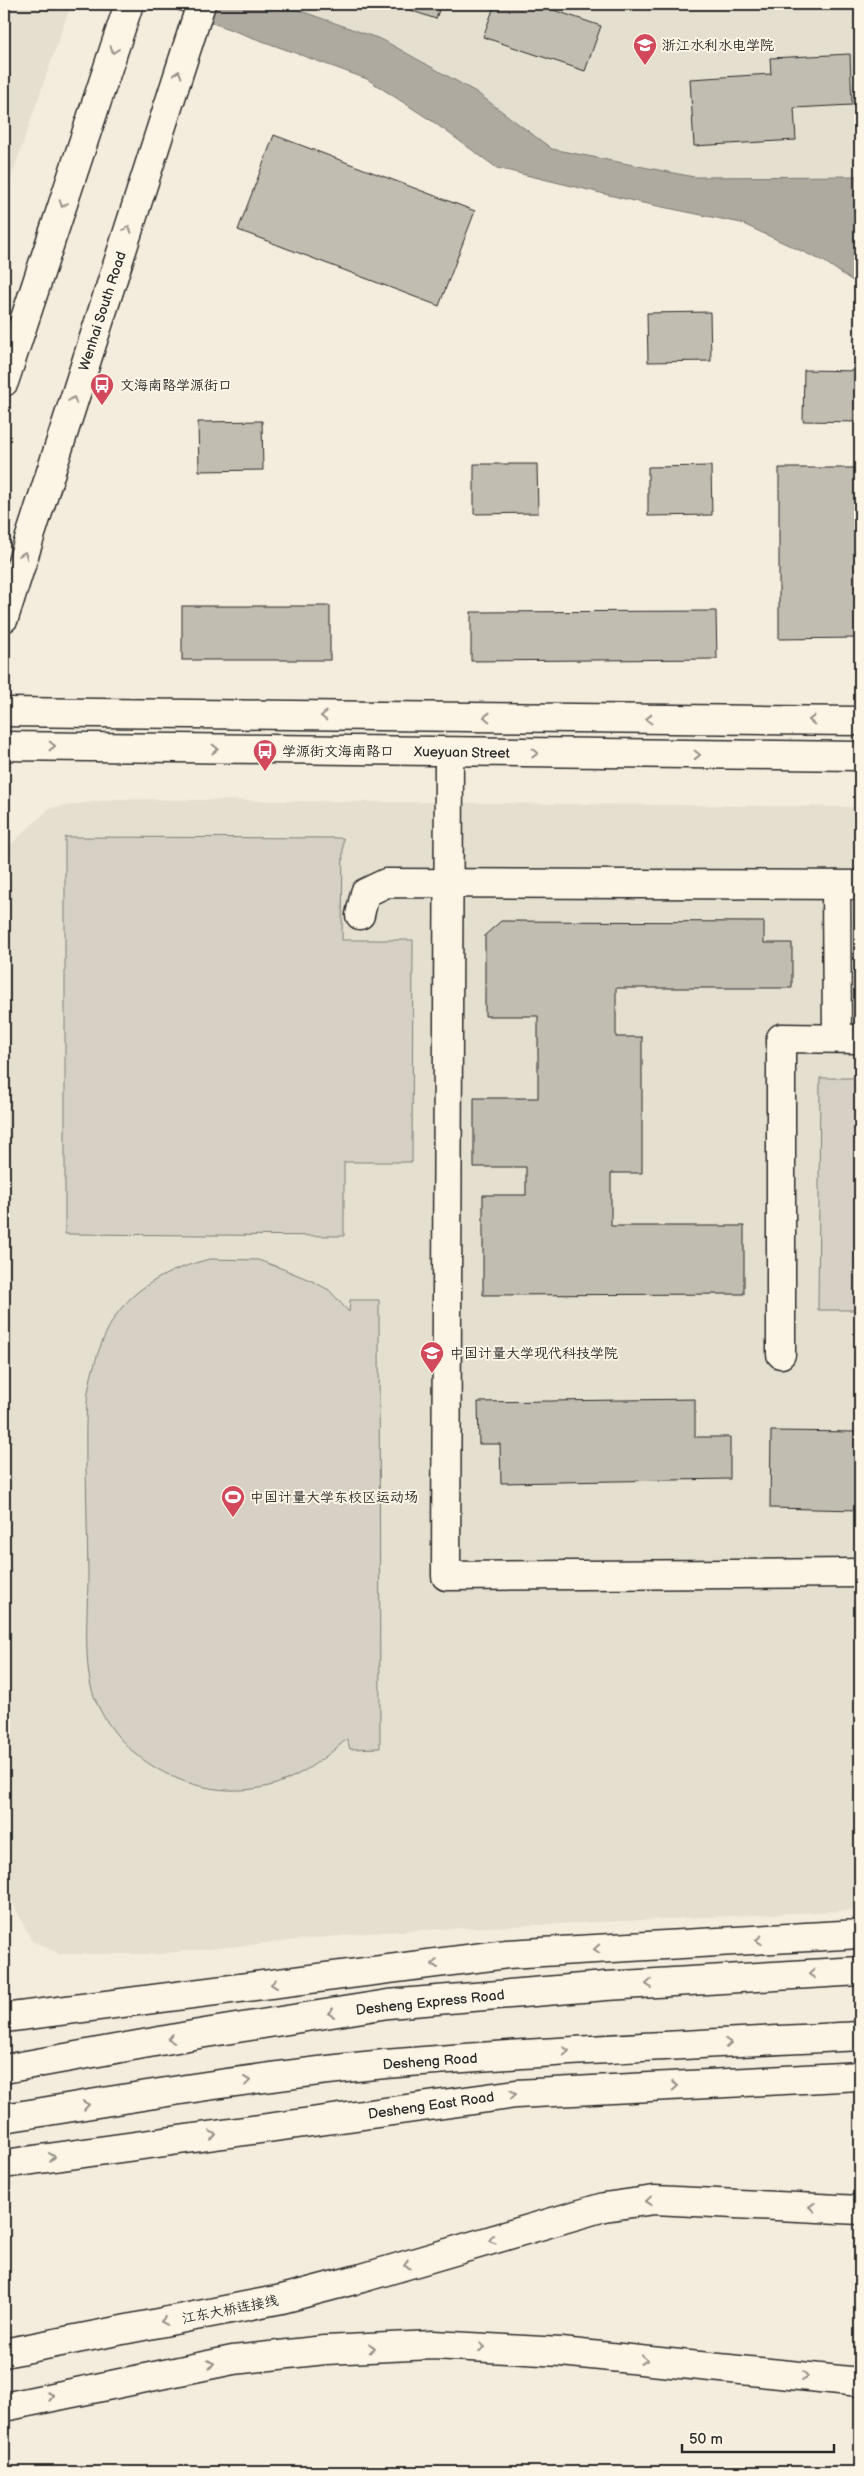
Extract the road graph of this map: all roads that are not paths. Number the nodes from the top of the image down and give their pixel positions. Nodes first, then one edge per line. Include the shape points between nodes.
1 (129, 4) edge
2 (198, 12) edge
3 (4, 382) edge
4 (4, 618) edge
5 (4, 712) edge
6 (860, 721) edge
7 (4, 746) edge
8 (449, 752) junction
9 (860, 756) edge
10 (449, 883) junction
11 (848, 885) edge
12 (360, 915) dead end
13 (849, 1039) edge
14 (781, 1354) dead end
15 (860, 1573) edge
16 (860, 1934) edge
17 (860, 1970) edge
18 (4, 2018) edge
19 (860, 2036) edge
20 (4, 2069) edge
21 (860, 2076) edge
22 (4, 2118) edge
23 (4, 2164) edge
24 (860, 2210) edge
25 (4, 2353) edge
26 (860, 2382) edge
27 (4, 2408) edge

1 -> 3 main road
4 -> 2 main road, Wenhai South Road
6 -> 5 main road
7 -> 8 main road, Xueyuan Street
8 -> 9 main road, Xueyuan Street
8 - 10 main road
10 - 11 main road
10 - 12 main road via 386,883 365,893
10 - 15 main road via 446,1576
11 - 13 main road
13 - 14 main road via 781,1038
16 -> 18 main road via 507,1954
17 -> 20 main road, Desheng Express Road via 388,2004
22 -> 19 main road, Desheng Road via 212,2085 384,2064
23 -> 21 main road, Desheng East Road via 516,2094
24 -> 25 main road, 江东大桥连接线 via 654,2200 604,2207 282,2299
27 -> 26 main road via 233,2360 325,2350 433,2345 561,2352

